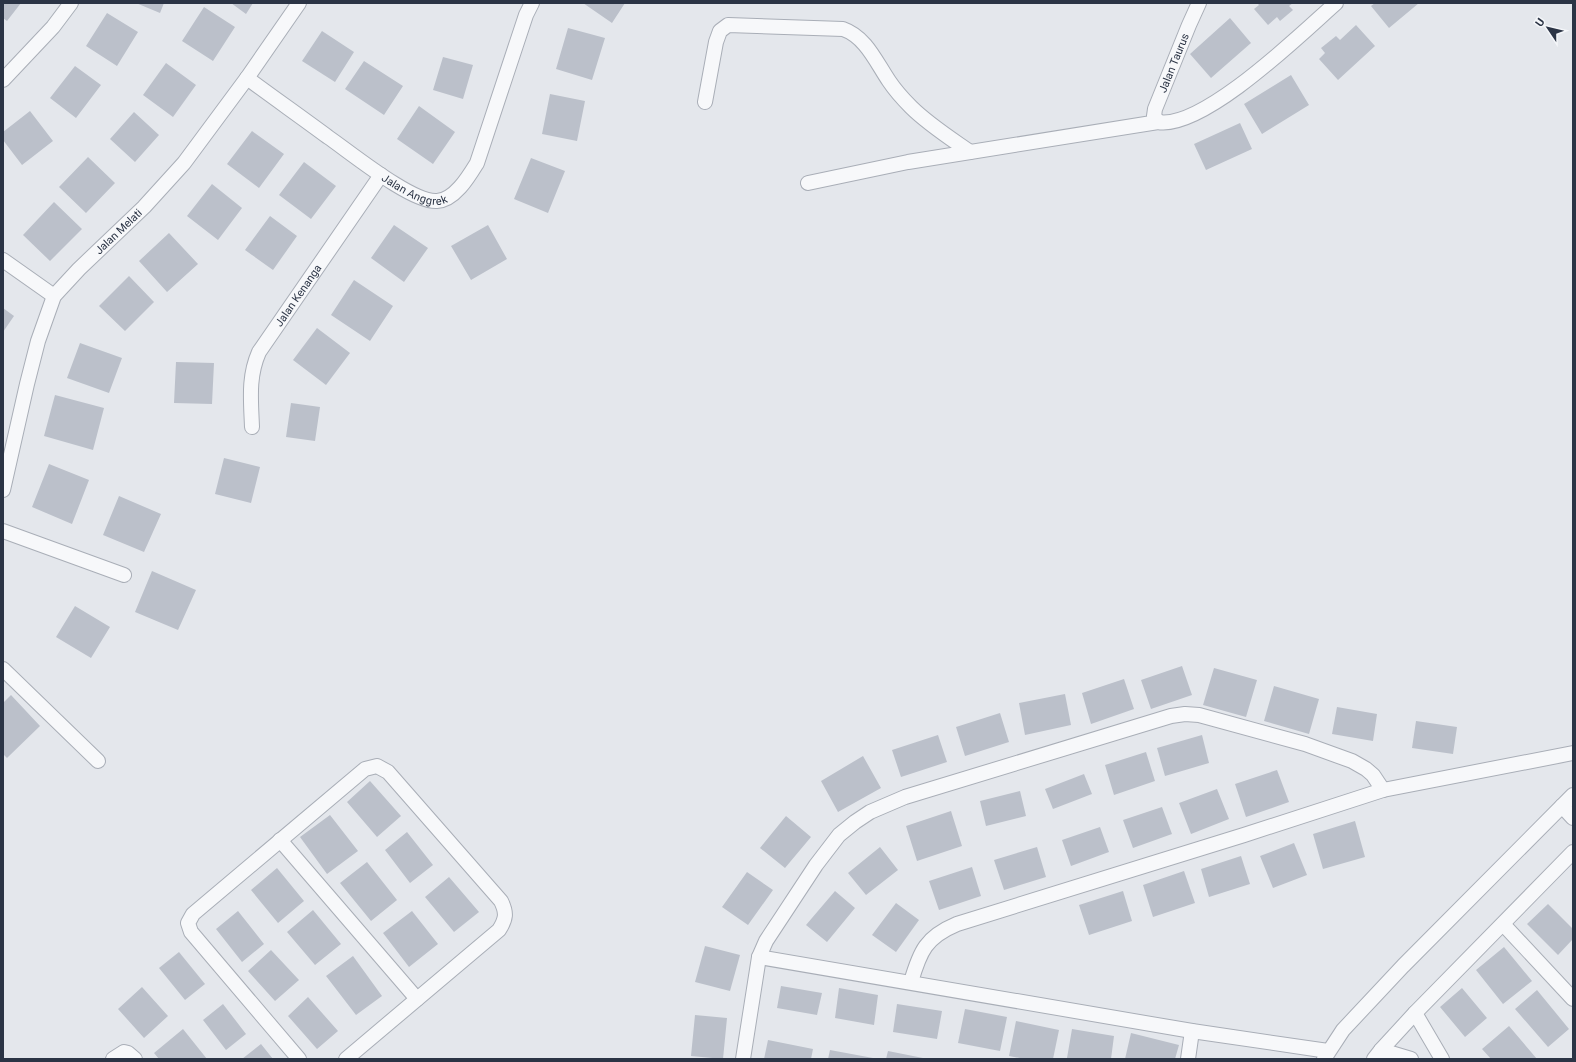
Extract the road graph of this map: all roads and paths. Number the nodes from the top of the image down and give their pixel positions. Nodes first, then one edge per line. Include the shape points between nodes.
1 (71, 3) edge
2 (298, 3) edge
3 (532, 3) edge
4 (1200, 3) edge
5 (1336, 3) edge
6 (247, 78) junction
7 (3, 80) edge
8 (705, 102) dead end
9 (1158, 122) junction
10 (970, 152) junction
11 (381, 175) junction
12 (808, 183) dead end
13 (3, 260) edge
14 (54, 296) junction
15 (252, 427) dead end
16 (3, 490) edge
17 (3, 531) edge
18 (124, 575) dead end
19 (3, 669) edge
20 (1573, 753) edge
21 (98, 761) dead end
22 (1383, 790) junction
23 (1573, 795) edge
24 (1562, 806) junction
25 (1573, 818) edge
26 (280, 840) junction
27 (1573, 852) edge
28 (1503, 924) junction
29 (759, 957) junction
30 (911, 982) junction
31 (417, 999) junction
32 (1573, 999) edge
33 (1415, 1013) junction
34 (1192, 1031) junction
35 (1378, 1054) edge
36 (1326, 1055) edge
37 (113, 1059) edge
38 (135, 1059) edge
39 (299, 1059) edge
40 (346, 1059) edge
41 (743, 1059) edge
42 (1188, 1059) edge
43 (1411, 1059) edge
44 (1442, 1059) edge

1 - 7 street via 53,27
2 - 6 street, Jalan Melati
3 - 11 street, Jalan Anggrek via 477,163 464,184 438,202 418,197
4 - 9 street, Jalan Taurus via 1155,109 1154,116
5 - 9 street via 1254,76 1220,99 1176,122
6 - 11 street, Jalan Anggrek
6 - 14 street, Jalan Melati via 184,163 144,208
8 - 10 street via 716,42 720,31 728,25 843,29 860,39 911,107
9 - 10 street
10 - 12 street
11 - 15 street, Jalan Kenanga via 259,352 253,365 251,380
13 - 14 street
14 - 16 street, Jalan Melati via 28,376
17 - 18 street
19 - 21 street
20 - 22 street
22 - 29 street via 1373,775 1359,764 1305,744 1199,715 1171,716 905,797 870,812 854,822 827,849 766,941
22 - 30 street via 957,924 946,929 925,946 918,957
23 - 24 street
24 - 25 street
24 - 36 street via 1403,966 1343,1030
26 - 31 street
26 - 31 street via 365,769 377,766 388,772 500,901 506,915 499,930
26 - 39 street via 193,914 188,923 191,932
27 - 28 street
28 - 32 street
28 - 33 street
29 - 30 street
29 - 41 street
30 - 34 street
31 - 40 street
33 - 35 street
33 - 44 street
34 - 36 street
34 - 42 street
35 - 43 street
37 - 38 street via 124,1052

